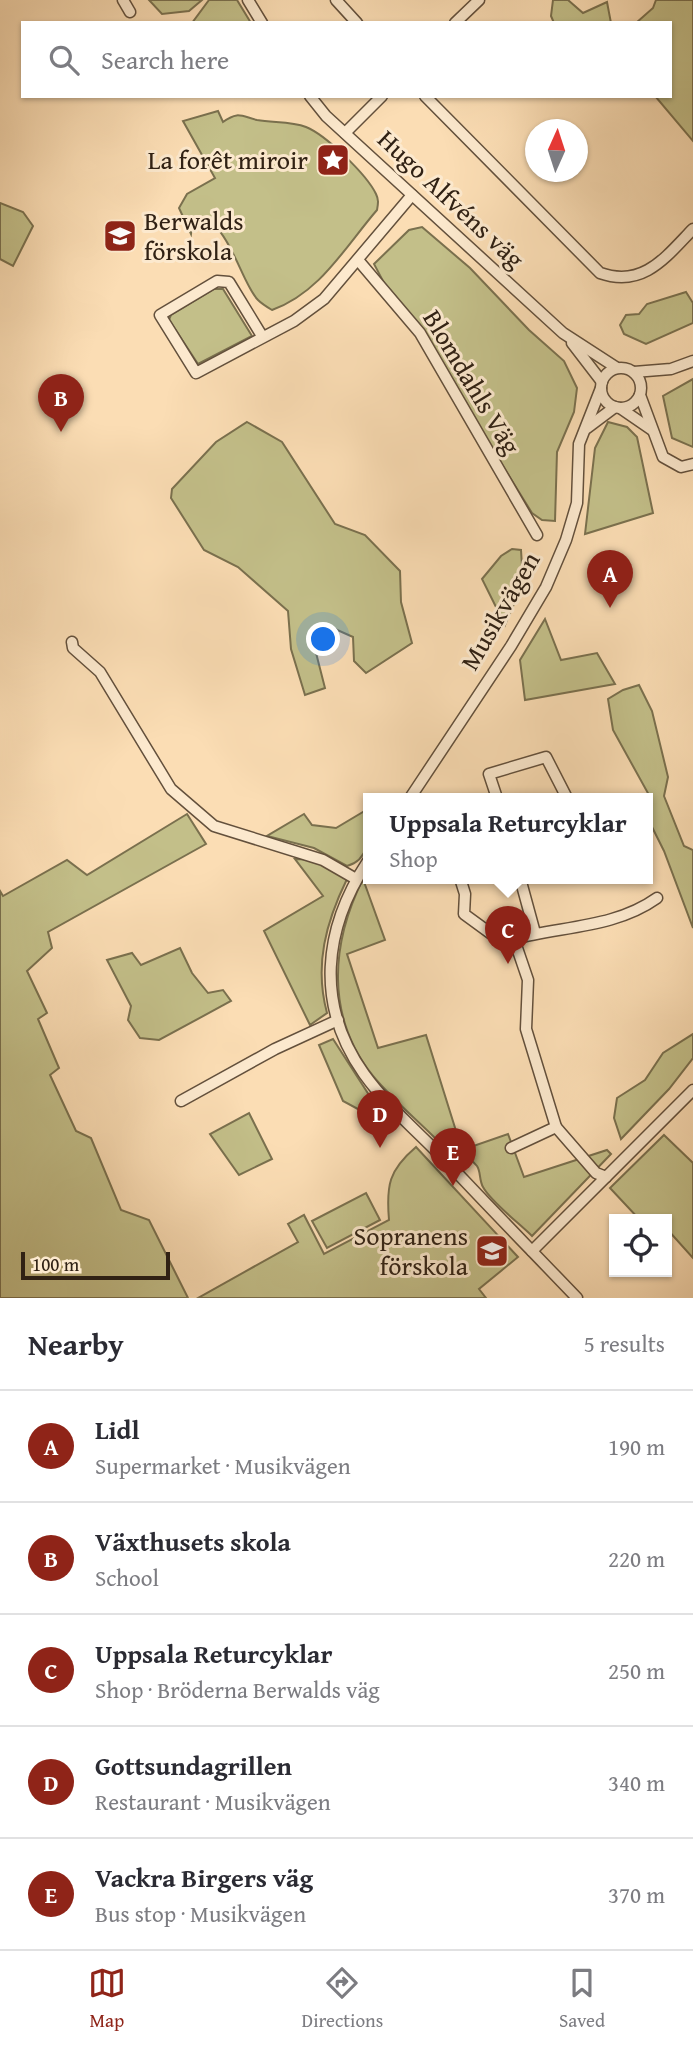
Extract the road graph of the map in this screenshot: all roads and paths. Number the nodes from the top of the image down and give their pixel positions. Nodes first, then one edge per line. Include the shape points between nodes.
1 (124, 0) edge
2 (248, 0) edge
3 (336, 0) edge
4 (479, 0) edge
5 (130, 12) dead end
6 (261, 21) edge
7 (355, 21) edge
8 (457, 21) edge
9 (312, 98) edge
10 (380, 98) edge
11 (427, 98) edge
12 (345, 133) junction
13 (412, 195) junction
14 (693, 229) edge
15 (689, 241) edge
16 (358, 260) junction
17 (563, 333) junction
18 (262, 336) junction
19 (693, 361) edge
20 (617, 368) junction
21 (671, 369) junction
22 (634, 372) junction
23 (602, 385) junction
24 (641, 391) junction
25 (618, 407) junction
26 (585, 430) junction
27 (652, 430) junction
28 (693, 464) edge
29 (537, 535) dead end
30 (72, 642) dead end
31 (413, 793) edge
32 (495, 793) edge
33 (564, 793) edge
34 (363, 868) edge
35 (356, 879) junction
36 (462, 884) edge
37 (522, 884) edge
38 (657, 898) dead end
39 (536, 933) junction
40 (513, 939) junction
41 (338, 1020) junction
42 (693, 1090) edge
43 (181, 1101) dead end
44 (556, 1126) junction
45 (511, 1148) dead end
46 (606, 1177) junction
47 (532, 1251) junction
48 (577, 1298) edge

1 - 5 street
2 - 6 street
3 - 7 street
4 - 8 street
9 - 12 street, Hugo Alfvéns väg
10 - 12 street
11 - 15 street via 600,273 618,279 636,277
12 - 13 street, Hugo Alfvéns väg
13 - 16 street
13 - 17 street, Hugo Alfvéns väg
14 - 15 street
16 - 18 street via 324,299 294,321
16 - 29 street, Blomdahls Väg via 420,333
17 - 20 street, Hugo Alfvéns väg
17 - 23 street, Hugo Alfvéns väg
18 - 18 street via 196,373 160,315 217,281 229,282
19 - 21 street
20 - 22 street
20 - 23 street
21 - 22 street
21 - 24 street
22 - 24 street
23 - 25 street via 606,400
23 - 26 street, Musikvägen
24 - 25 street via 631,405
24 - 27 street
25 - 26 street
25 - 27 street
26 - 31 street, Musikvägen via 579,444 577,503 545,587
27 - 28 street via 663,457 681,467
30 - 35 street via 100,672 171,789 214,826 323,860
32 - 33 street via 489,774 546,758
34 - 35 street
35 - 41 street via 341,909 331,946 332,1002
36 - 40 street via 464,914 490,933
37 - 39 street
38 - 39 street via 614,919
39 - 40 street
40 - 44 street via 527,980 526,1029
41 - 43 street
41 - 47 street via 351,1053 388,1104
42 - 46 street
44 - 45 street
44 - 46 street via 596,1173
46 - 47 street
47 - 48 street

